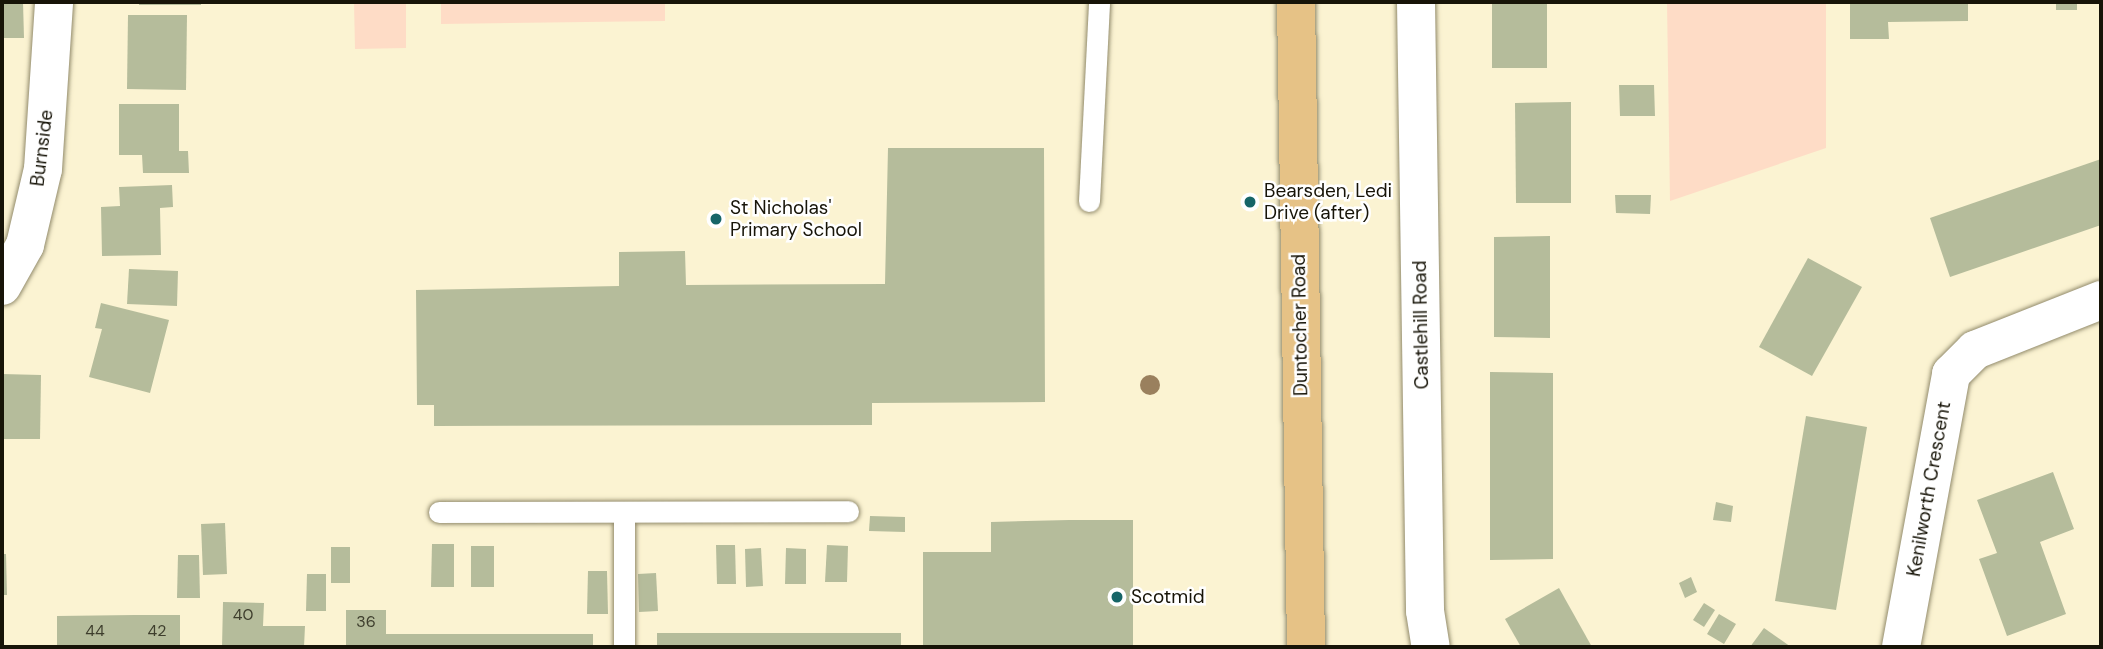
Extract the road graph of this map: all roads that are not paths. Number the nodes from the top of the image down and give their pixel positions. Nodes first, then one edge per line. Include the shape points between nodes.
1 (54, 2) edge
2 (1099, 2) edge
3 (1296, 2) edge
4 (1416, 2) edge
5 (1089, 201) dead end
6 (2, 286) edge
7 (2101, 300) edge
8 (848, 511) dead end
9 (439, 512) dead end
10 (624, 512) junction
11 (624, 647) edge
12 (1306, 647) edge
13 (1432, 647) edge
14 (1901, 647) edge

1 - 6 street, Burnside via 43,169 25,245
2 - 5 lane
3 - 12 main road, Duntocher Road
4 - 13 street, Castlehill Road via 1425,611
7 - 14 street, Kenilworth Crescent via 1975,350 1951,374
8 - 10 lane
9 - 10 lane
10 - 11 lane

